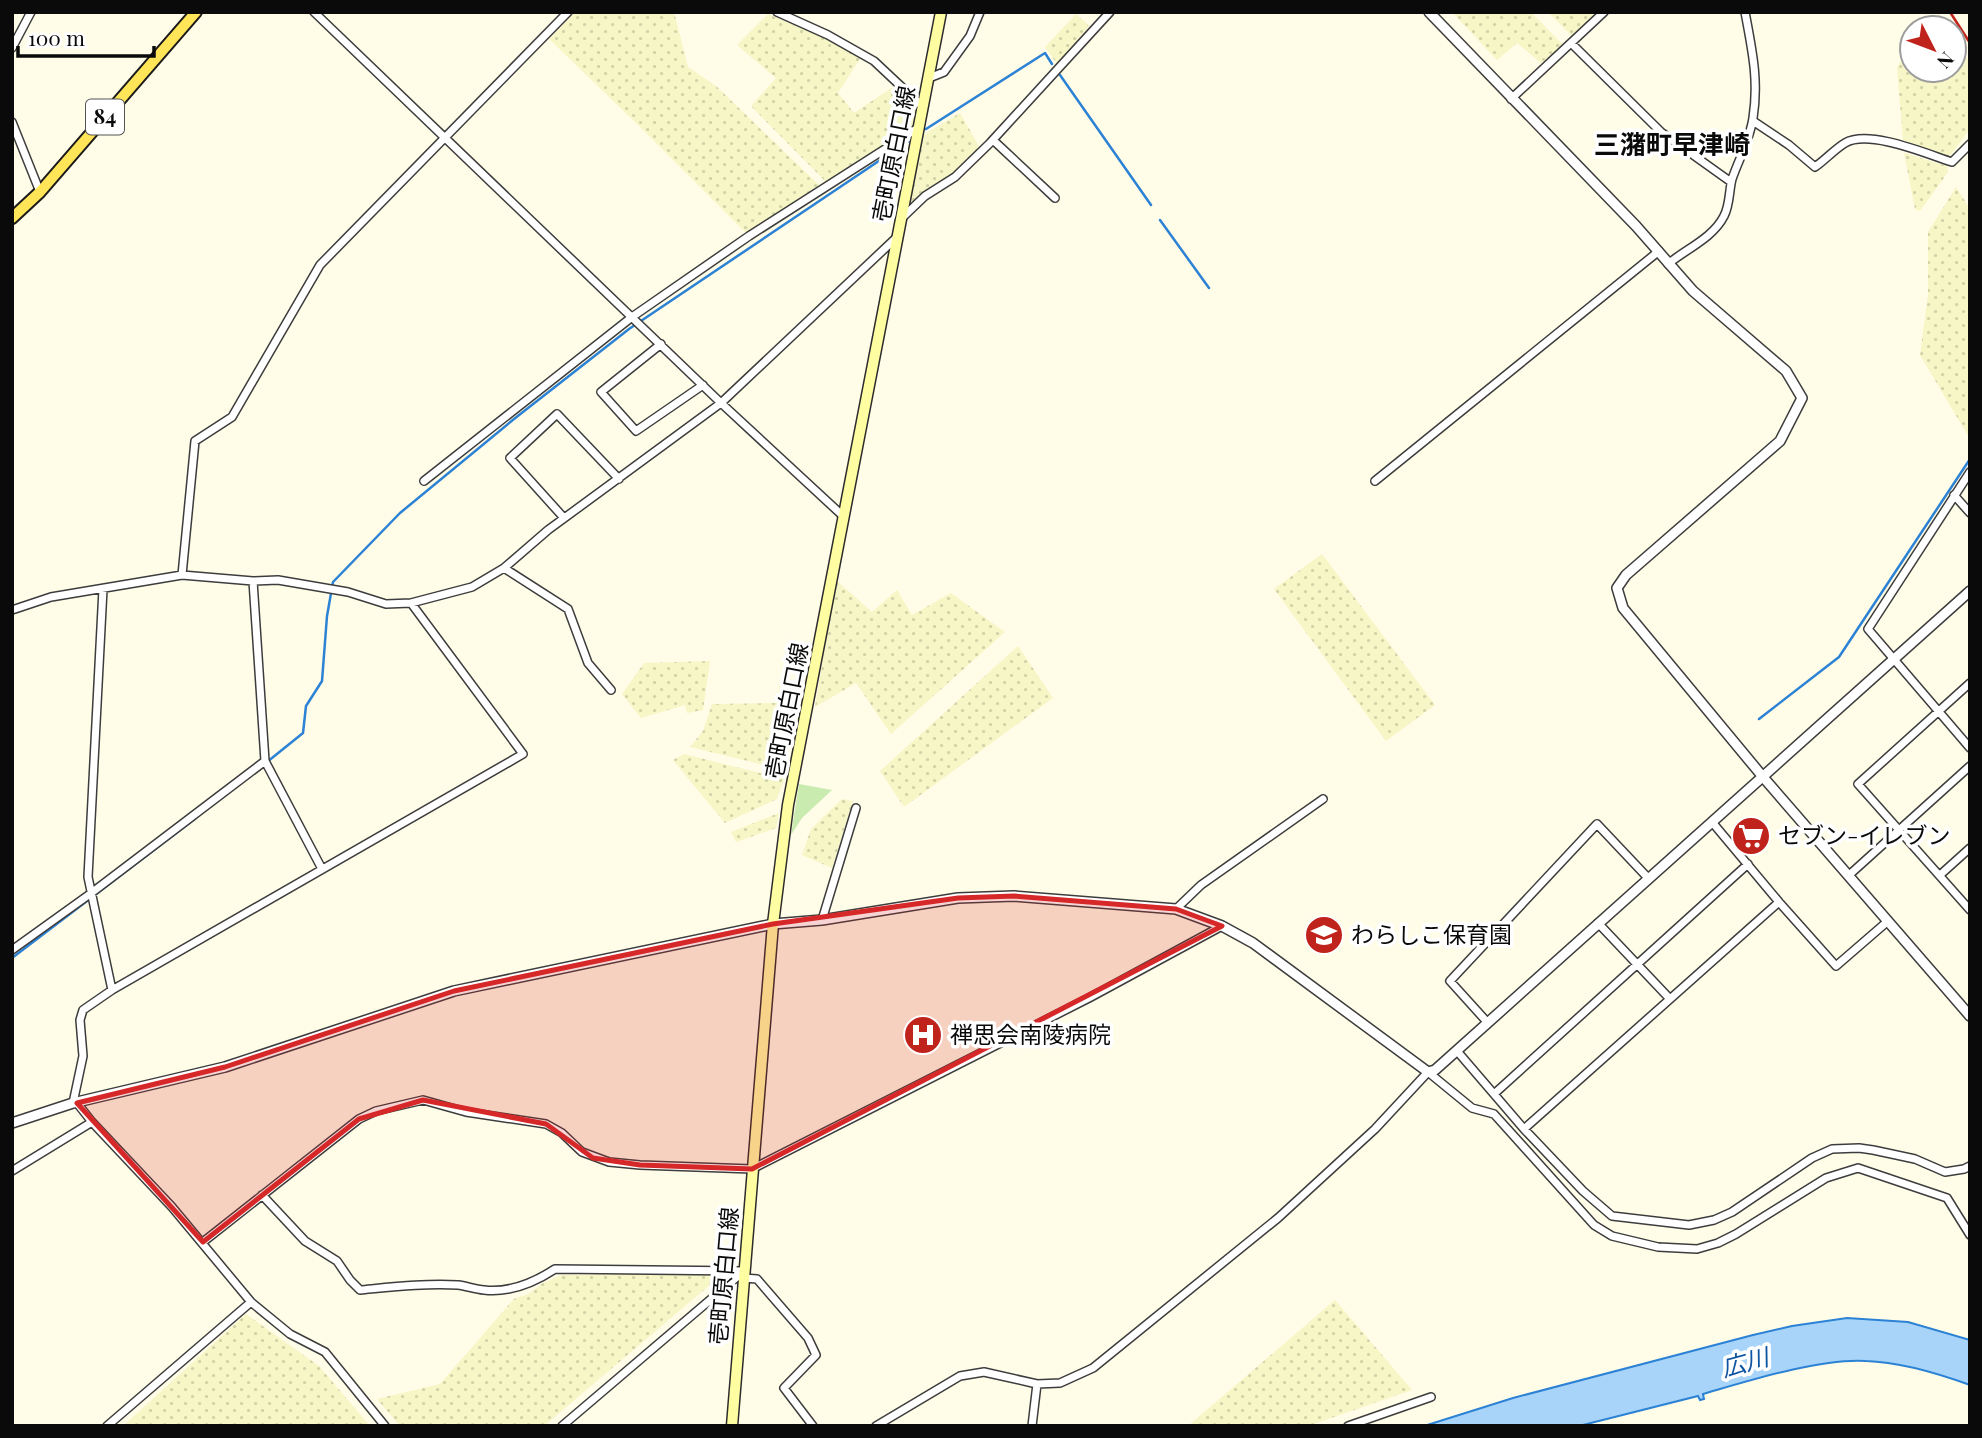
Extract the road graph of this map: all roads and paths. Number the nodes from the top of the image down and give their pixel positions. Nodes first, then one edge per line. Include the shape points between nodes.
1 (31, 12) edge
2 (196, 12) edge
3 (314, 12) edge
4 (568, 12) edge
5 (777, 12) edge
6 (942, 12) edge
7 (980, 12) edge
8 (1110, 12) edge
9 (1429, 12) edge
10 (1604, 12) edge
11 (1745, 12) edge
12 (1572, 44) junction
13 (12, 48) edge
14 (929, 78) junction
15 (1511, 99) junction
16 (923, 107) junction
17 (1753, 121) junction
18 (12, 122) edge
19 (918, 128) junction
20 (445, 139) junction
21 (993, 140) junction
22 (1970, 144) edge
23 (1731, 182) junction
24 (40, 192) junction
25 (1055, 198) dead end
26 (12, 218) edge
27 (901, 218) junction
28 (897, 237) junction
29 (1659, 251) junction
30 (1668, 264) junction
31 (632, 317) junction
32 (660, 344) junction
33 (703, 385) junction
34 (721, 403) junction
35 (1970, 472) edge
36 (619, 479) junction
37 (424, 481) dead end
38 (1375, 481) dead end
39 (1954, 495) junction
40 (1970, 513) edge
41 (844, 516) junction
42 (564, 518) junction
43 (504, 568) junction
44 (182, 575) junction
45 (253, 581) junction
46 (103, 589) junction
47 (1970, 591) edge
48 (411, 603) junction
49 (12, 610) edge
50 (1893, 660) junction
51 (1970, 683) edge
52 (611, 690) dead end
53 (1939, 711) junction
54 (1970, 748) edge
55 (265, 761) junction
56 (1970, 766) edge
57 (1763, 776) junction
58 (1323, 799) dead end
59 (856, 808) dead end
60 (1712, 822) junction
61 (1899, 831) junction
62 (1970, 848) edge
63 (1748, 864) junction
64 (322, 869) junction
65 (1940, 875) junction
66 (1848, 876) junction
67 (1649, 878) junction
68 (90, 894) junction
69 (1779, 902) junction
70 (1176, 909) junction
71 (1970, 910) edge
72 (822, 920) junction
73 (1888, 921) junction
74 (1598, 923) junction
75 (773, 924) junction
76 (1222, 926) junction
77 (12, 950) edge
78 (1638, 964) junction
79 (112, 990) junction
80 (1670, 999) junction
81 (1968, 1010) edge
82 (1488, 1023) junction
83 (1457, 1051) junction
84 (1428, 1072) junction
85 (1494, 1094) junction
86 (75, 1103) junction
87 (92, 1122) junction
88 (12, 1123) edge
89 (1524, 1129) junction
90 (1970, 1166) edge
91 (752, 1169) junction
92 (12, 1171) edge
93 (262, 1195) junction
94 (1970, 1235) edge
95 (203, 1242) junction
96 (744, 1274) junction
97 (251, 1302) junction
98 (1037, 1384) junction
99 (1431, 1397) dead end
100 (107, 1426) edge
101 (385, 1426) edge
102 (562, 1426) edge
103 (732, 1426) edge
104 (813, 1426) edge
105 (876, 1426) edge
106 (1032, 1426) edge
107 (1348, 1426) edge

1 - 13 street
2 - 24 main road, 84
3 - 20 street
4 - 20 street
5 - 16 street via 874,61
6 - 14 main road, 壱町原白口線
7 - 14 street via 970,36 944,72
8 - 21 street
9 - 15 street
10 - 12 street
11 - 17 street via 1757,77
12 - 15 street
12 - 23 street via 1661,132
14 - 16 main road, 壱町原白口線
15 - 29 street
16 - 19 main road, 壱町原白口線
17 - 22 street via 1815,167 1846,142 1864,137 1952,162
17 - 23 street
18 - 24 street
19 - 27 main road, 壱町原白口線
19 - 31 street
20 - 31 street
20 - 44 street via 320,265 232,417 195,441
21 - 25 street
21 - 27 street via 955,177
23 - 30 street via 1724,215 1687,253
24 - 26 main road, 84
27 - 28 main road, 壱町原白口線
28 - 34 street
28 - 41 main road, 壱町原白口線
29 - 30 street
29 - 38 street
30 - 57 street via 1786,370 1802,398 1780,441 1626,575 1617,588 1623,608
31 - 32 street
31 - 37 street
32 - 33 street
32 - 33 street via 601,392 636,431
33 - 34 street
34 - 36 street
34 - 41 street
35 - 39 street
36 - 42 street
36 - 42 street via 557,414 510,458
39 - 40 street
39 - 50 street via 1868,629
41 - 75 main road, 壱町原白口線 via 788,805
42 - 43 street
43 - 48 street via 472,587
43 - 52 street via 568,609 588,663
44 - 45 street
44 - 46 street
45 - 48 street via 278,580 386,604
45 - 55 street
46 - 49 street via 51,597
46 - 68 street
47 - 50 street
48 - 64 street via 523,754
50 - 53 street
50 - 57 street
51 - 53 street
53 - 54 street
53 - 61 street via 1858,784
55 - 64 street
55 - 68 street
56 - 61 street
57 - 60 street
57 - 66 street
58 - 70 street via 1201,885
59 - 72 street
60 - 63 street
60 - 67 street
61 - 65 street
61 - 66 street
62 - 65 street
63 - 69 street
63 - 78 street
64 - 79 street
65 - 71 street
66 - 73 street
67 - 74 street
67 - 82 street via 1597,824 1450,981
68 - 77 street
68 - 79 street
69 - 73 street via 1836,966
69 - 80 street
70 - 72 street via 1014,896 958,898
70 - 76 street
72 - 75 street
73 - 81 street
74 - 78 street
74 - 82 street
75 - 86 street via 454,991 225,1067
75 - 91 main road, 壱町原白口線
76 - 84 street via 1253,943
76 - 91 street
78 - 80 street
78 - 85 street
79 - 86 street via 83,1010 83,1056
80 - 89 street
82 - 83 street
83 - 84 street
83 - 85 street
84 - 94 street via 1472,1108 1494,1114 1594,1225 1612,1236 1658,1247 1697,1249 1737,1234 1826,1178 1858,1168 1947,1198
84 - 98 street via 1375,1129 1278,1217 1093,1368 1060,1383
85 - 89 street
86 - 87 street
86 - 88 street
87 - 92 street
87 - 95 street
89 - 90 street via 1612,1216 1689,1225 1732,1212 1832,1149 1874,1150 1945,1171
91 - 93 street via 609,1162 582,1152 546,1124 466,1112 423,1100 359,1119
91 - 96 main road, 壱町原白口線
93 - 95 street
93 - 96 street via 305,1241 337,1261 360,1290 458,1285 488,1291 537,1281 555,1269
95 - 97 street
96 - 102 street
96 - 103 main road, 壱町原白口線
96 - 104 street via 757,1279 808,1338 816,1355 784,1388
97 - 100 street
97 - 101 street via 290,1334 325,1352
98 - 105 street via 984,1372 960,1376
98 - 106 street
99 - 107 street

